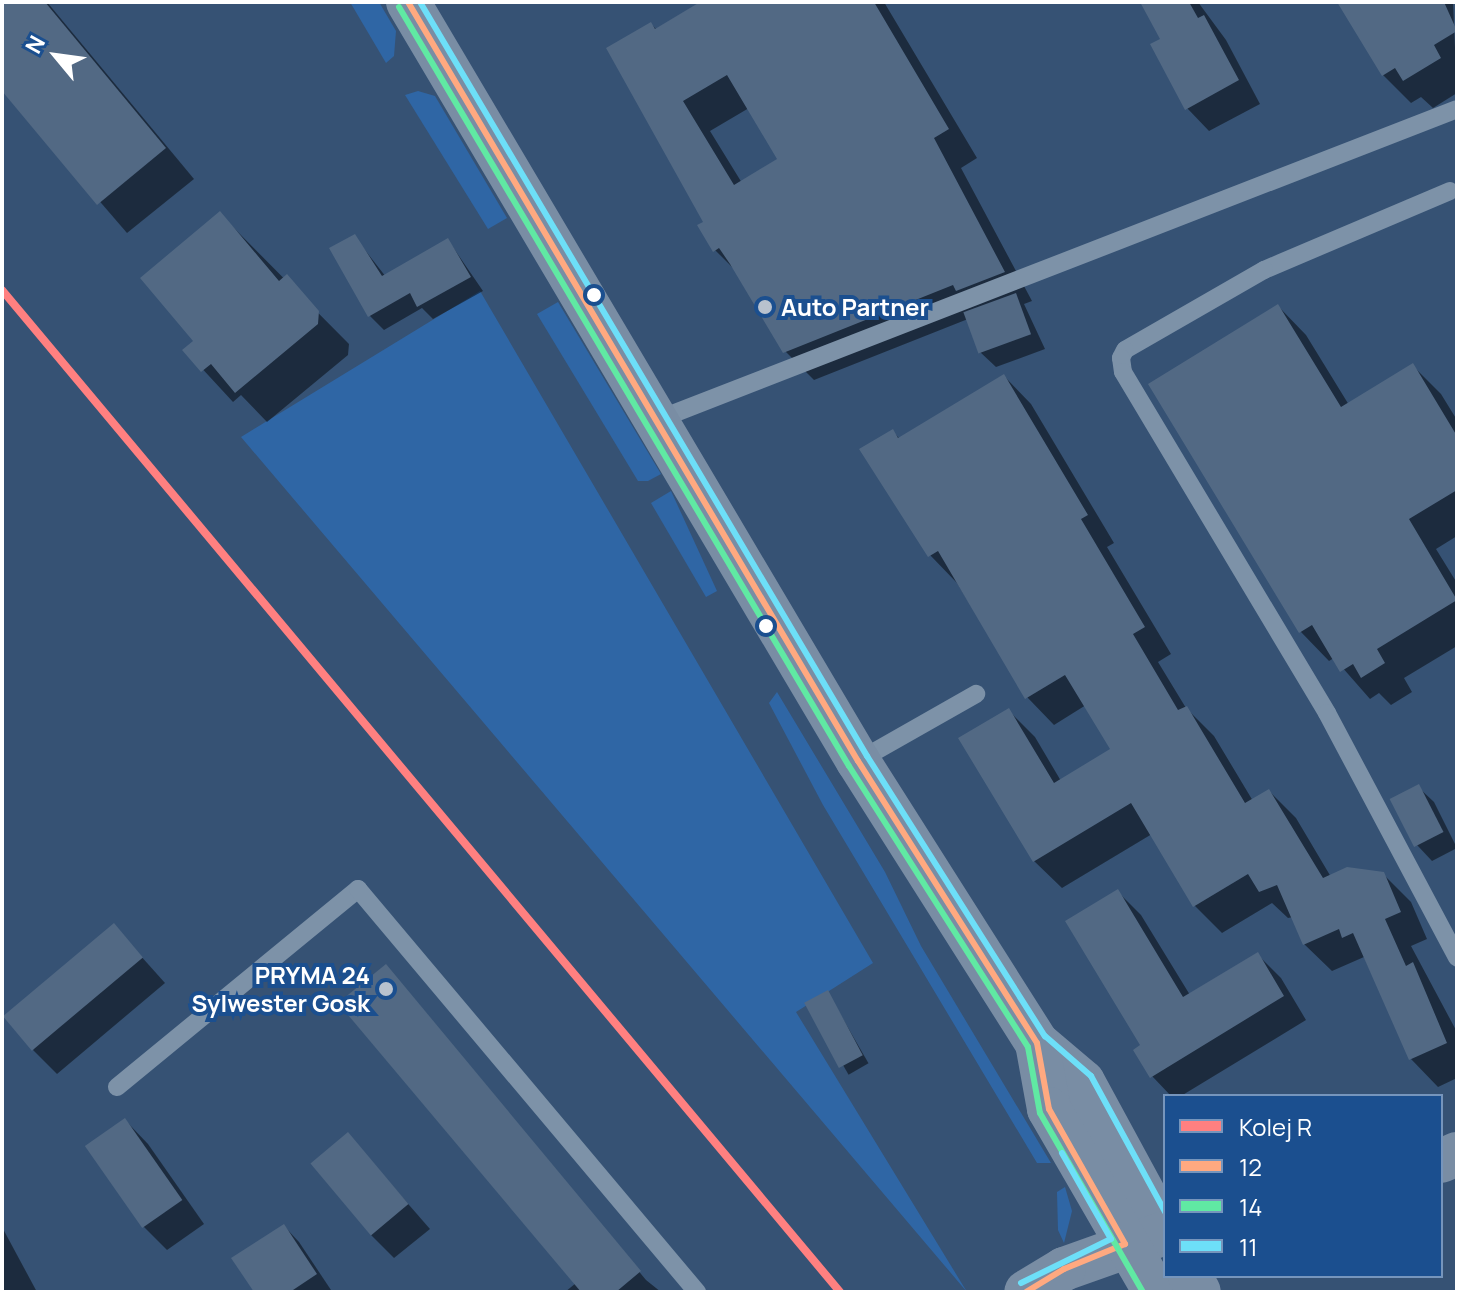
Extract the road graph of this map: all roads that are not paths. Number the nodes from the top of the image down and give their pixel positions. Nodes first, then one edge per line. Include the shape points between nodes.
1 (408, 2) edge
2 (1457, 109) edge
3 (1450, 191) dead end
4 (657, 420) junction
5 (976, 694) dead end
6 (858, 761) junction
7 (1457, 958) edge
8 (117, 1087) dead end
9 (1145, 1238) edge
10 (1165, 1285) edge
11 (697, 1292) edge
12 (1026, 1292) edge
13 (1199, 1292) edge

1 - 4 main road
2 - 4 lane
3 - 7 lane via 1264,270 1125,350 1121,358 1123,372 1327,713
4 - 6 main road
5 - 6 lane
6 - 9 main road via 1037,1043 1083,1082
8 - 11 lane via 358,889
9 - 10 main road
9 - 12 main road via 1064,1269
10 - 13 main road

